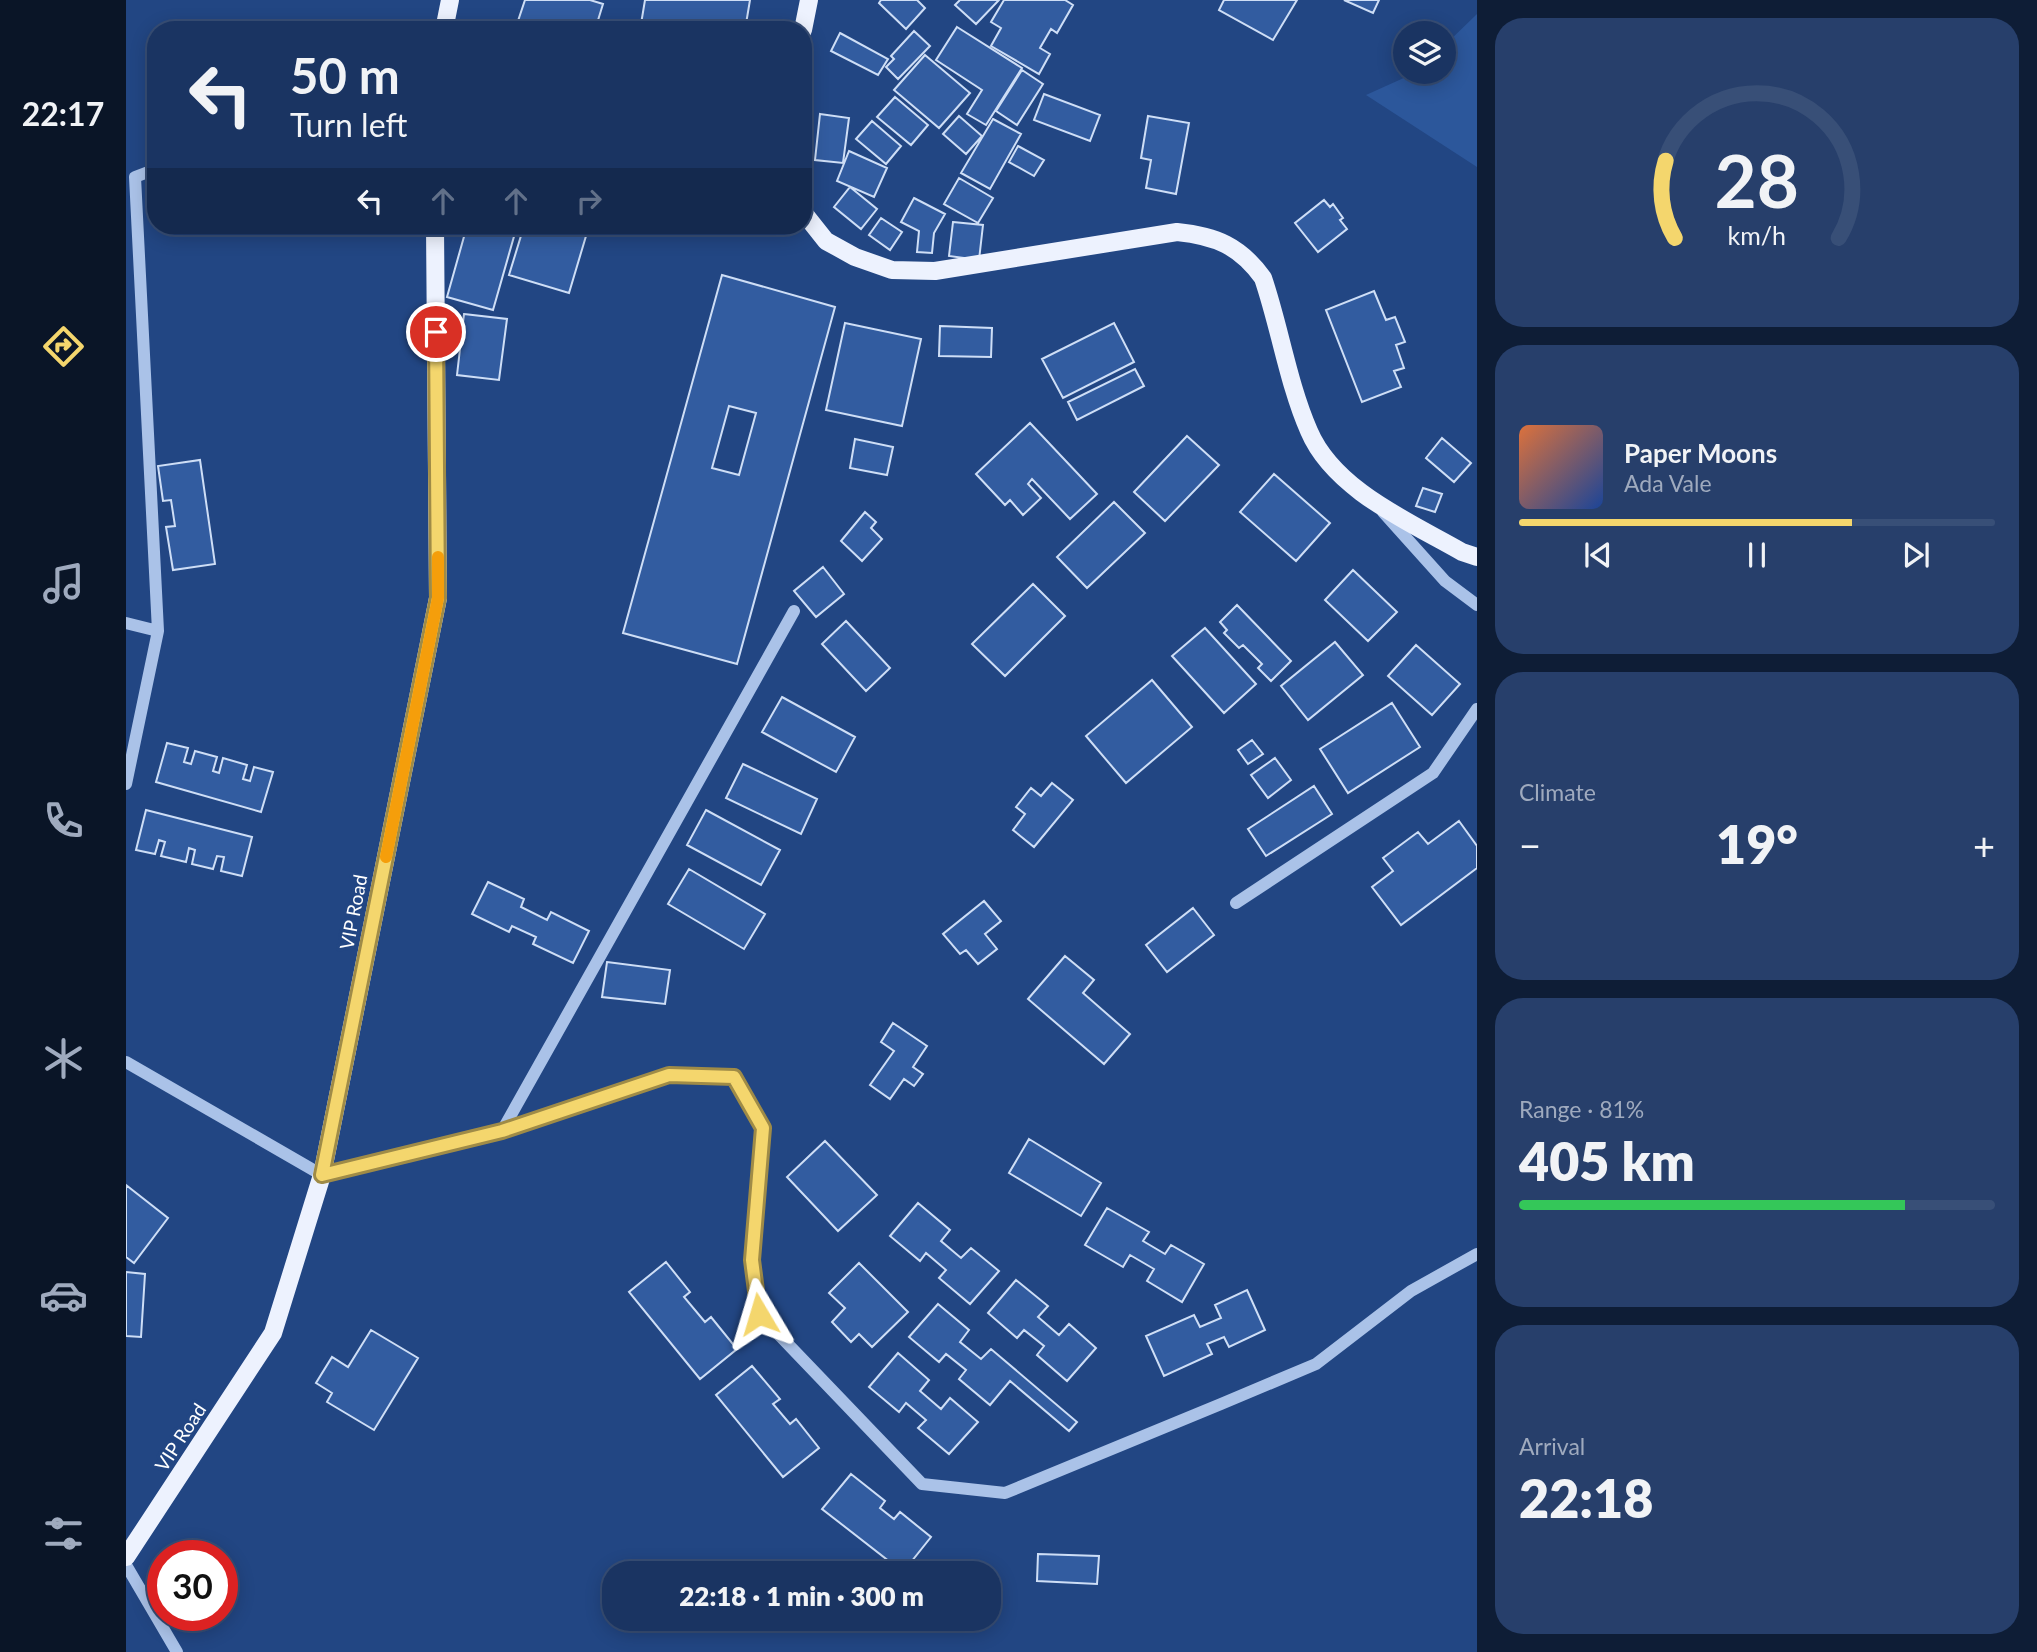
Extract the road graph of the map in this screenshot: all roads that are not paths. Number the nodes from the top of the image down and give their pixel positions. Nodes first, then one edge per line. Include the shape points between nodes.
1 (450, 0) edge
2 (809, 0) edge
3 (446, 21) edge
4 (805, 21) edge
5 (131, 179) edge
6 (812, 223) edge
7 (435, 235) edge
8 (1372, 500) junction
9 (1477, 556) edge
10 (1477, 605) edge
11 (794, 611) dead end
12 (126, 623) edge
13 (158, 631) junction
14 (1477, 709) edge
15 (126, 783) edge
16 (1236, 903) dead end
17 (126, 1062) edge
18 (502, 1131) junction
19 (322, 1175) junction
20 (1477, 1254) edge
21 (126, 1557) edge
22 (126, 1565) edge
23 (177, 1652) edge

1 - 3 main road
2 - 4 main road
5 - 13 street
6 - 8 main road via 826,241 892,270 958,268 1177,232 1199,234 1232,247 1250,259 1263,278 1310,433 1334,468
7 - 19 main road, VIP Road via 438,598
8 - 9 main road via 1462,552
8 - 10 street via 1445,581
11 - 18 street
12 - 13 street
13 - 15 street
14 - 16 street via 1433,773
17 - 19 street
18 - 19 street
18 - 20 street via 669,1075 734,1077 763,1128 752,1260 759,1314 922,1484 1005,1493 1221,1404 1316,1364 1411,1291
19 - 21 main road, VIP Road via 273,1334
22 - 23 street

